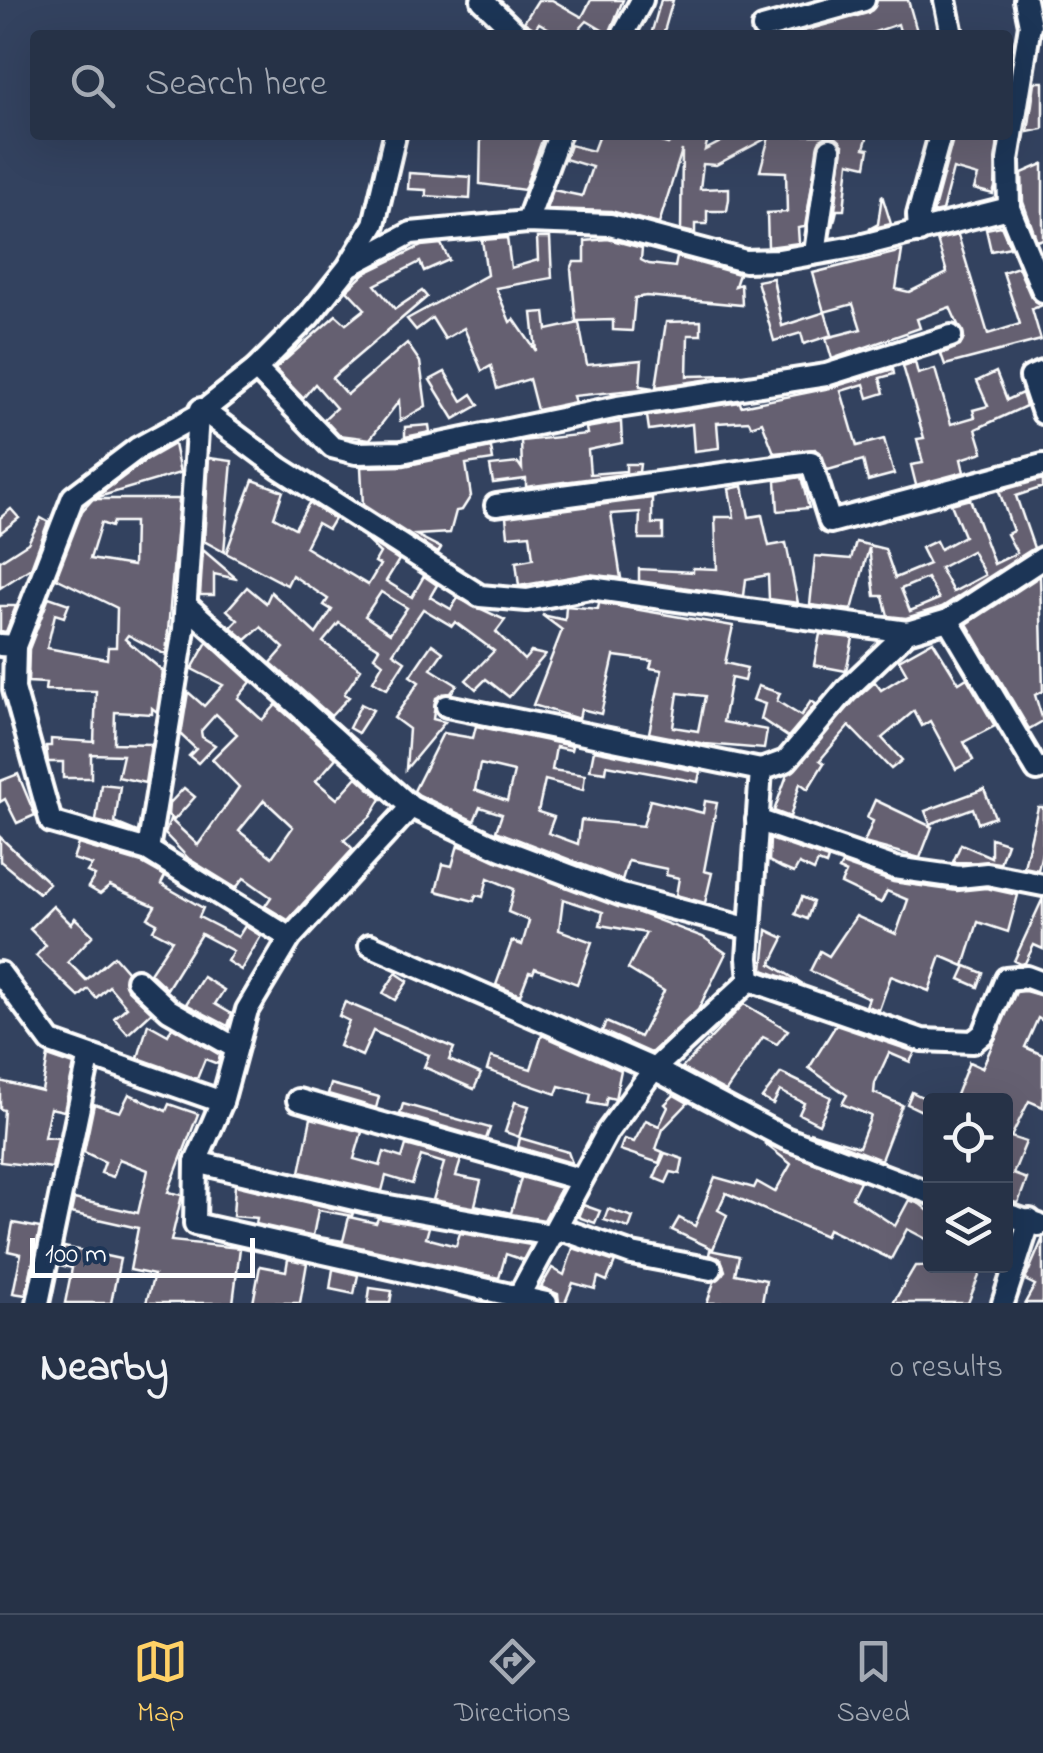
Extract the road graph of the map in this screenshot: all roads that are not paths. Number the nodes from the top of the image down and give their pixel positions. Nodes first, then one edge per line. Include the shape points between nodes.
1 (482, 0) edge
2 (642, 0) edge
3 (864, 0) edge
4 (945, 0) edge
5 (1025, 0) edge
6 (763, 28) dead end
7 (513, 30) edge
8 (625, 30) edge
9 (951, 30) edge
10 (1013, 129) edge
11 (394, 140) edge
12 (556, 140) edge
13 (939, 140) edge
14 (1011, 140) edge
15 (830, 149) dead end
16 (1009, 208) junction
17 (527, 222) junction
18 (918, 232) junction
19 (815, 254) junction
20 (348, 266) junction
21 (1043, 291) edge
22 (951, 336) dead end
23 (256, 369) junction
24 (1043, 372) edge
25 (199, 412) junction
26 (1043, 412) edge
27 (1043, 465) edge
28 (496, 505) dead end
29 (1043, 558) edge
30 (186, 606) junction
31 (948, 620) junction
32 (908, 632) junction
33 (7, 645) edge
34 (447, 706) dead end
35 (1043, 768) edge
36 (760, 770) junction
37 (411, 807) junction
38 (757, 820) junction
39 (148, 850) junction
40 (1043, 885) edge
41 (750, 930) junction
42 (290, 938) junction
43 (370, 945) dead end
44 (0, 973) edge
45 (137, 980) dead end
46 (750, 980) junction
47 (1043, 983) edge
48 (234, 1047) junction
49 (89, 1059) junction
50 (654, 1069) junction
51 (298, 1100) dead end
52 (222, 1102) junction
53 (196, 1162) junction
54 (579, 1179) junction
55 (923, 1190) edge
56 (1036, 1221) edge
57 (552, 1236) junction
58 (712, 1269) dead end
59 (516, 1300) edge
60 (1008, 1301) edge
61 (38, 1303) edge
62 (546, 1303) edge

1 - 7 street
2 - 8 street
3 - 6 street
4 - 9 street
5 - 10 street via 1030,25
11 - 20 street via 374,224
12 - 17 street
13 - 18 street
14 - 16 street
15 - 19 street
16 - 18 street
16 - 21 street
17 - 19 street via 610,226 745,261
17 - 20 street via 412,233
18 - 19 street
20 - 23 street
22 - 23 street via 826,375 618,407 402,452 332,446
23 - 25 street
24 - 26 street via 1031,377
25 - 30 street
25 - 32 street via 480,596 527,600 590,588
25 - 33 street via 74,497
27 - 28 street via 830,522 811,462
29 - 31 street
30 - 37 street
30 - 39 street
31 - 32 street
31 - 35 street via 1037,770
32 - 36 street via 786,760
33 - 39 street via 51,822
34 - 36 street
36 - 38 street
37 - 41 street via 622,895
37 - 42 street
38 - 40 street via 895,868
38 - 41 street
39 - 42 street
41 - 46 street
42 - 48 street via 247,1010
43 - 50 street
44 - 49 street via 51,1042
45 - 48 street via 169,1010
46 - 47 street via 922,1040 973,1042 984,1034 1006,980
46 - 50 street
48 - 52 street
49 - 52 street
49 - 61 street
50 - 54 street
50 - 55 street via 785,1138
51 - 54 street
52 - 53 street
53 - 57 street
53 - 59 street via 195,1224
54 - 57 street
56 - 60 street
57 - 58 street via 564,1230 632,1254
57 - 59 street
59 - 62 street

